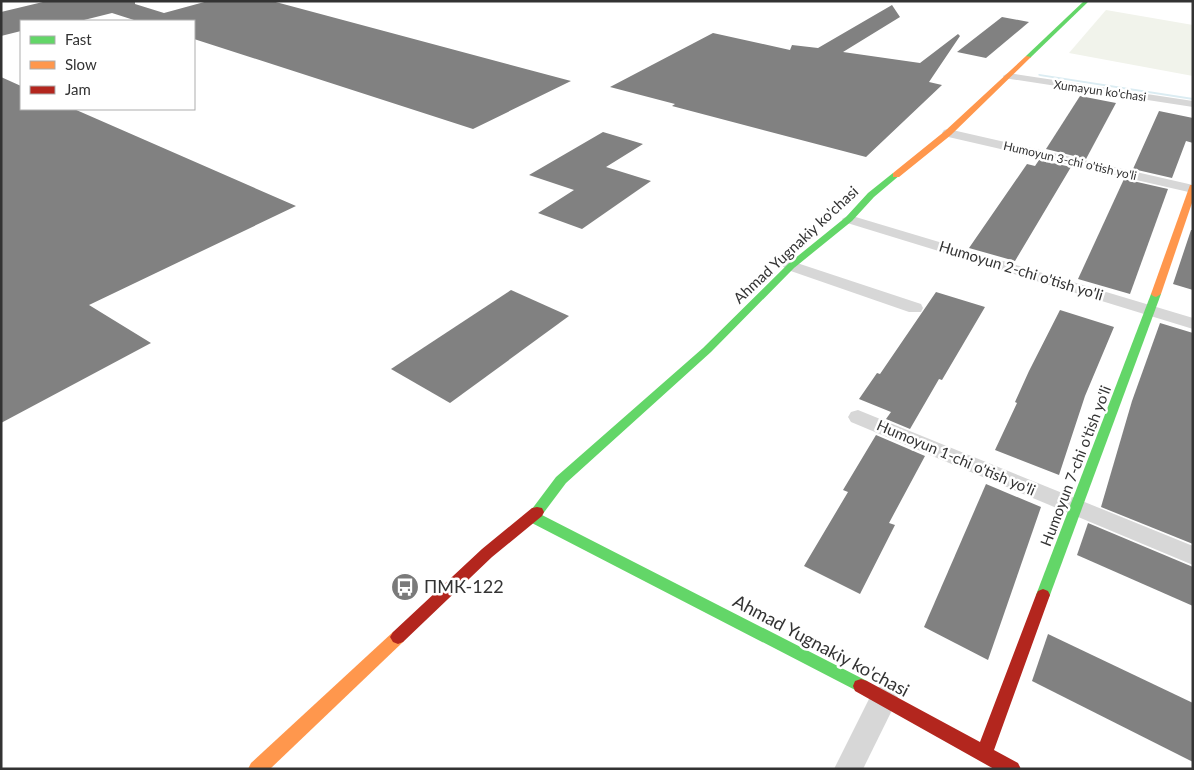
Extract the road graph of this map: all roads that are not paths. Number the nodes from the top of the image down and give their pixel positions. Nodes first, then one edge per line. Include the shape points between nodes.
1 (1087, 1) edge
2 (1008, 76) junction
3 (1193, 104) edge
4 (948, 133) junction
5 (1193, 189) edge
6 (849, 219) junction
7 (791, 266) junction
8 (915, 308) dead end
9 (1150, 311) junction
10 (1193, 324) edge
11 (858, 417) dead end
12 (1076, 510) junction
13 (533, 517) junction
14 (1193, 556) edge
15 (884, 698) junction
16 (984, 753) junction
17 (257, 769) edge
18 (848, 769) edge
19 (1012, 769) edge

1 - 2 street, Ahmad Yugnakiy ko'chasi
2 - 3 street, Xumayun ko'chasi
2 - 4 street, Ahmad Yugnakiy ko'chasi
4 - 5 street, Humoyun 3-chi o'tish yo'li
4 - 6 street, Ahmad Yugnakiy ko'chasi via 871,195
5 - 9 street, Humoyun 7-chi o'tish yo'li
6 - 7 street, Ahmad Yugnakiy ko'chasi
6 - 9 street, Humoyun 2-chi o'tish yo'li
7 - 8 street
7 - 13 street, Ahmad Yugnakiy ko'chasi via 707,350 561,480
9 - 10 street, Humoyun 2-chi o'tish yo'li
9 - 12 street, Humoyun 7-chi o'tish yo'li
11 - 12 street, Humoyun 1-chi o'tish yo'li
12 - 14 street, Humoyun 1-chi o'tish yo'li
12 - 16 street, Humoyun 7-chi o'tish yo'li
13 - 15 street, Ahmad Yugnakiy ko'chasi
13 - 17 street, Ahmad Yugnakiy ko'chasi via 487,553
15 - 16 street, Ahmad Yugnakiy ko'chasi
15 - 18 street
16 - 19 street, Ahmad Yugnakiy ko'chasi

